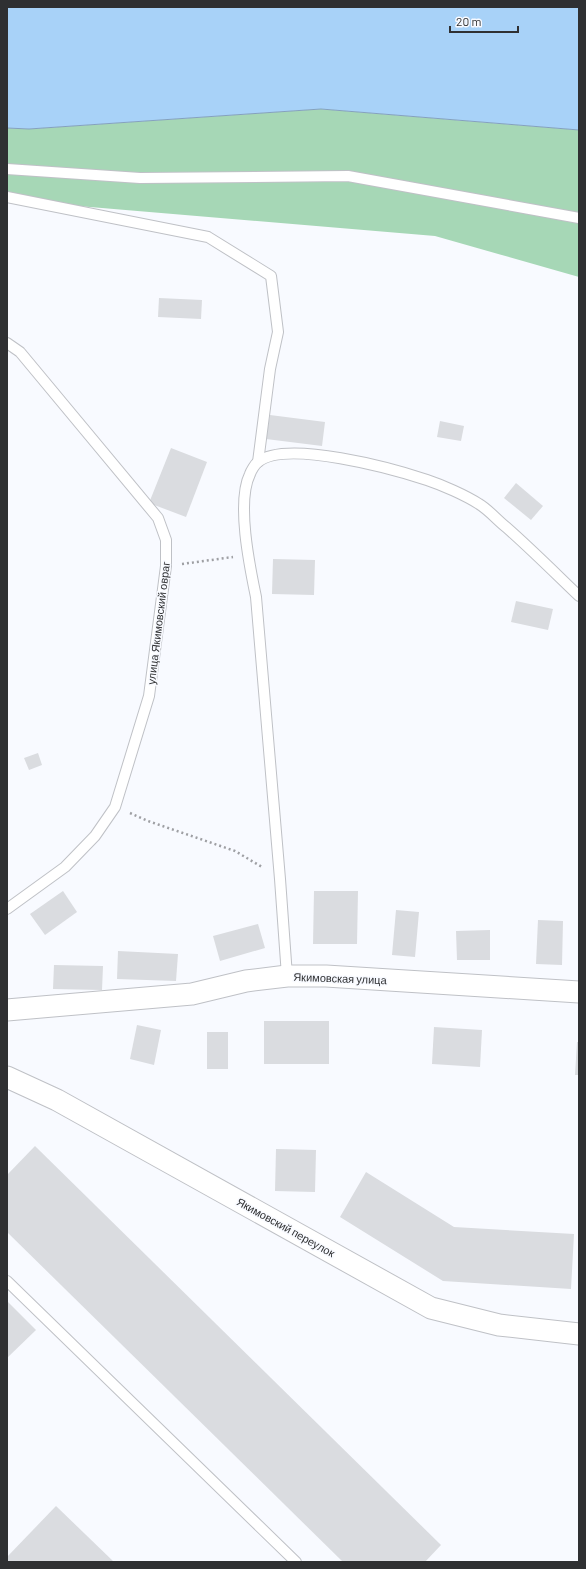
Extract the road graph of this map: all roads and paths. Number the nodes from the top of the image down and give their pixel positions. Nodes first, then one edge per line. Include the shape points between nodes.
1 (7, 169) edge
2 (7, 197) edge
3 (579, 218) edge
4 (7, 343) edge
5 (258, 462) junction
6 (247, 555) junction
7 (166, 566) junction
8 (579, 596) edge
9 (115, 807) junction
10 (280, 879) junction
11 (7, 909) edge
12 (287, 976) junction
13 (579, 992) edge
14 (7, 1010) edge
15 (7, 1077) edge
16 (7, 1281) edge
17 (579, 1334) edge
18 (296, 1562) edge

1 - 3 lane via 140,178 348,176
2 - 5 lane via 208,237 271,276 278,332 270,369
4 - 7 lane, улица Якимовский овраг via 20,352 158,518 166,540
5 - 6 lane via 249,475 245,496
5 - 8 lane via 273,456 298,454 331,457 375,465 428,480 479,504 531,549
6 - 7 path
6 - 10 lane via 256,597
7 - 9 lane, улица Якимовский овраг via 149,696
9 - 10 path via 148,821 235,850
9 - 11 lane, улица Якимовский овраг via 95,836 64,867
10 - 12 lane
12 - 13 street, Якимовская улица via 326,976
12 - 14 street, Якимовская улица via 192,994
15 - 17 street, Якимовский переулок via 57,1100 431,1308 499,1325
16 - 18 lane

